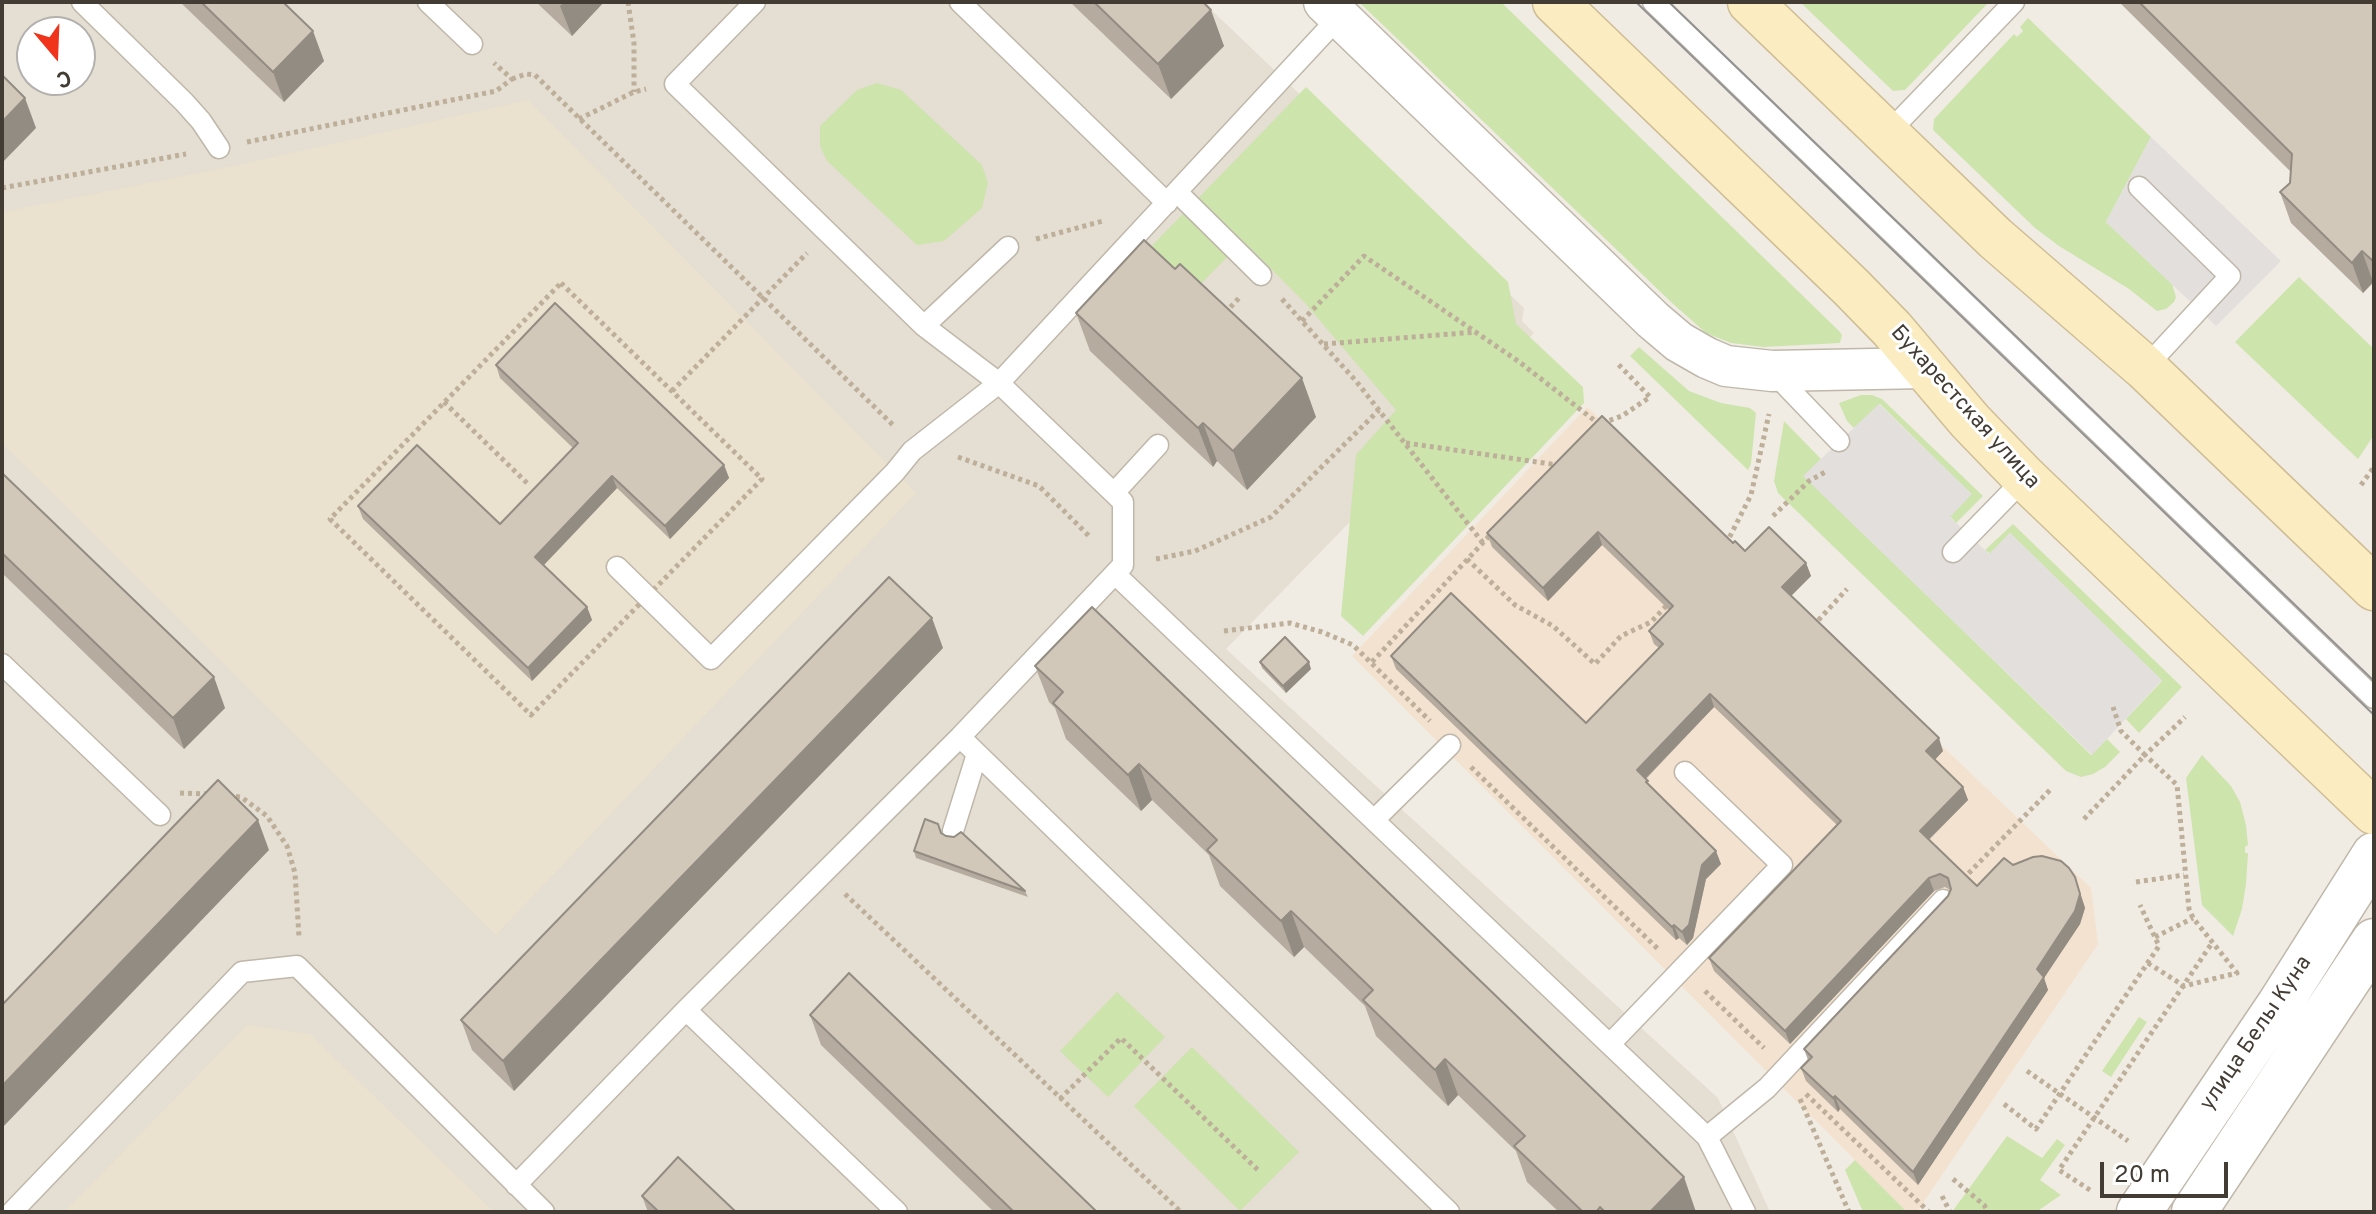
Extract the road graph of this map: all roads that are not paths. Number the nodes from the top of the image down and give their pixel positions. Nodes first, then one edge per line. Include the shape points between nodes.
1 (82, 2) edge
2 (428, 2) edge
3 (755, 2) edge
4 (960, 2) edge
5 (1555, 2) edge
6 (1653, 2) edge
7 (1750, 2) edge
8 (2014, 2) edge
9 (1332, 9) edge
10 (472, 44) road end
11 (1887, 134) junction
12 (219, 148) road end
13 (2139, 187) dead end
14 (1172, 198) junction
15 (1008, 247) road end
16 (1261, 275) road end
17 (924, 326) junction
18 (1925, 368) junction
19 (2145, 368) junction
20 (999, 383) junction
21 (1771, 387) junction
22 (1839, 441) dead end
23 (1158, 445) edge
24 (2025, 478) junction
25 (1114, 493) junction
26 (1953, 552) dead end
27 (617, 567) dead end
28 (1119, 570) junction
29 (2374, 588) edge
30 (2, 664) edge
31 (2374, 698) edge
32 (960, 737) junction
33 (1450, 745) road end
34 (977, 754) junction
35 (1685, 772) dead end
36 (2374, 812) edge
37 (160, 815) dead end
38 (1374, 820) junction
39 (953, 831) dead end
40 (2374, 855) edge
41 (1943, 900) edge
42 (2374, 941) edge
43 (686, 1010) junction
44 (1610, 1044) junction
45 (1707, 1137) junction
46 (516, 1185) junction
47 (12, 1212) edge
48 (544, 1212) edge
49 (897, 1212) edge
50 (1449, 1212) edge
51 (1745, 1212) edge
52 (2139, 1212) edge
53 (2194, 1212) edge

1 - 12 lane via 184,102
2 - 10 lane
3 - 17 lane via 675,84
4 - 14 lane
5 - 18 main road, Бухарестская улица via 1852,288
6 - 31 lane
7 - 11 main road
8 - 11 lane
9 - 14 lane
9 - 21 street via 1679,342
11 - 19 main road via 1995,238
13 - 19 lane via 2230,276
14 - 16 lane
14 - 20 lane
15 - 17 lane
17 - 20 lane
18 - 21 street
18 - 24 main road, Бухарестская улица
19 - 29 main road
20 - 25 lane
20 - 27 lane via 912,451 711,659
21 - 22 lane
23 - 25 lane
24 - 26 lane
24 - 36 main road, Бухарестская улица
25 - 28 lane via 1123,502
28 - 32 lane
28 - 38 lane via 1175,631
30 - 37 lane
32 - 34 lane
32 - 43 lane
33 - 38 lane
34 - 39 lane
34 - 50 lane
35 - 44 lane via 1782,865
38 - 44 lane
40 - 52 street, улица Белы Куна
41 - 45 lane via 1788,1074
42 - 53 street, улица Белы Куна
43 - 46 lane
43 - 49 lane
44 - 45 lane
45 - 51 lane
46 - 47 lane via 297,966 242,972
46 - 48 lane

